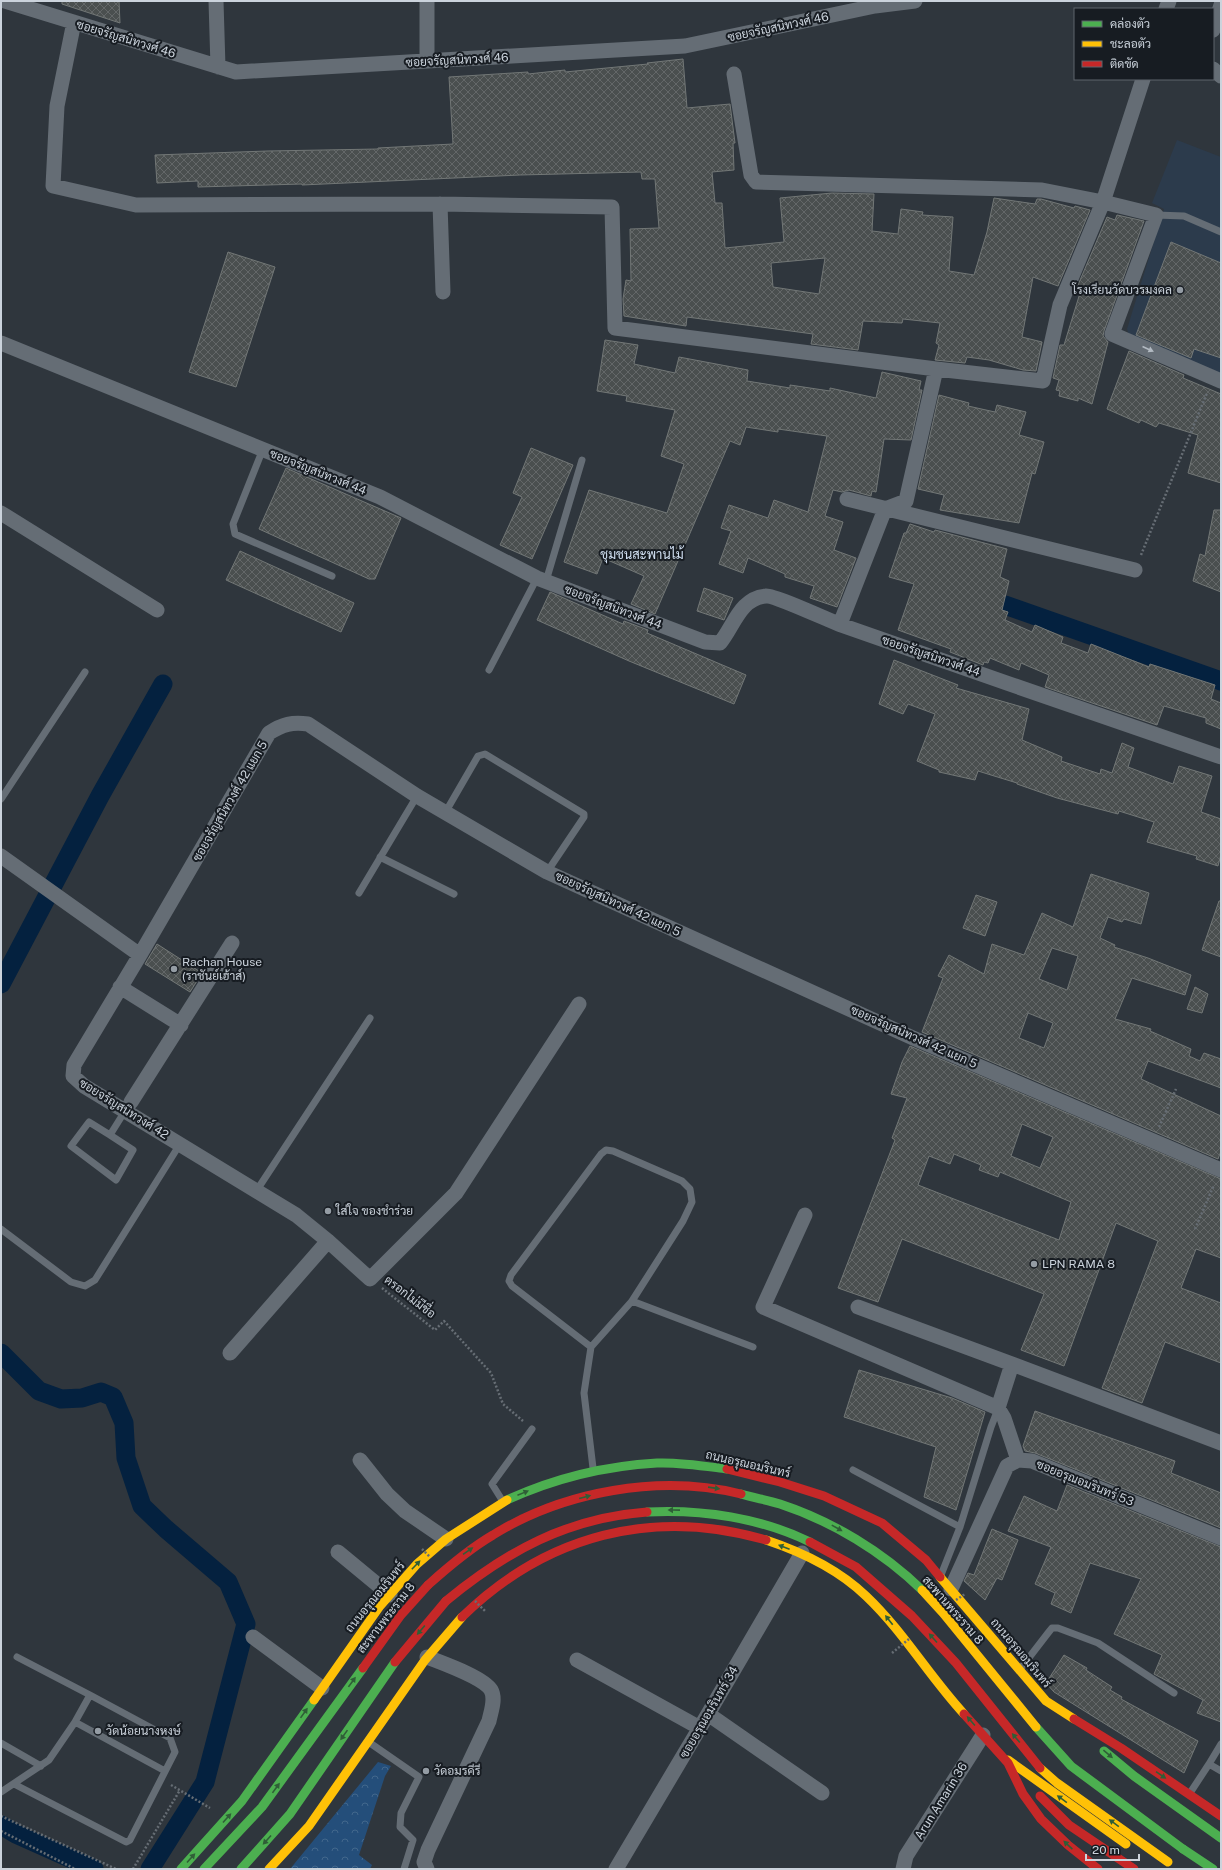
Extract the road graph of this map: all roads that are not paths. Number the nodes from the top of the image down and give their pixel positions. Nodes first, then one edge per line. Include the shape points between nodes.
1 (5, 1) edge
2 (216, 1) edge
3 (427, 1) edge
4 (915, 1) edge
5 (1221, 5) edge
6 (74, 22) junction
7 (1214, 27) edge
8 (427, 62) junction
9 (218, 67) junction
10 (734, 74) dead end
11 (1143, 80) edge
12 (1103, 202) junction
13 (440, 204) junction
14 (1156, 215) junction
15 (1221, 232) edge
16 (443, 292) dead end
17 (1, 343) edge
18 (936, 369) junction
19 (1217, 379) edge
20 (263, 449) junction
21 (582, 460) dead end
22 (847, 499) dead end
23 (885, 509) junction
24 (1, 513) edge
25 (1135, 570) road end
26 (332, 576) dead end
27 (542, 579) junction
28 (158, 610) dead end
29 (840, 624) junction
30 (489, 670) dead end
31 (85, 672) dead end
32 (1221, 757) edge
33 (417, 796) junction
34 (1, 799) edge
35 (445, 813) junction
36 (1, 856) edge
37 (380, 858) junction
38 (547, 872) junction
39 (359, 893) dead end
40 (454, 894) dead end
41 (232, 943) dead end
42 (140, 955) junction
43 (120, 987) junction
44 (579, 1004) dead end
45 (370, 1018) dead end
46 (181, 1025) junction
47 (128, 1106) junction
48 (110, 1135) junction
49 (180, 1144) junction
50 (1220, 1169) edge
51 (256, 1190) junction
52 (805, 1215) dead end
53 (1, 1229) edge
54 (328, 1241) junction
55 (632, 1301) junction
56 (858, 1307) dead end
57 (591, 1347) junction
58 (753, 1347) dead end
59 (230, 1353) dead end
60 (1012, 1364) junction
61 (998, 1408) junction
62 (532, 1429) road end
63 (1221, 1442) edge
64 (360, 1460) dead end
65 (1018, 1460) junction
66 (593, 1470) junction
67 (853, 1470) dead end
68 (503, 1502) junction
69 (960, 1527) junction
70 (446, 1538) junction
71 (1221, 1538) edge
72 (338, 1552) dead end
73 (802, 1554) junction
74 (940, 1577) junction
75 (951, 1589) junction
76 (390, 1595) junction
77 (253, 1637) dead end
78 (427, 1657) junction
79 (17, 1658) dead end
80 (578, 1660) dead end
81 (1019, 1670) junction
82 (322, 1688) junction
83 (1174, 1693) dead end
84 (90, 1695) junction
85 (1046, 1701) junction
86 (708, 1714) junction
87 (75, 1722) junction
88 (700, 1728) junction
89 (983, 1735) junction
90 (368, 1742) junction
91 (1, 1743) edge
92 (1221, 1744) edge
93 (999, 1754) junction
94 (1209, 1764) junction
95 (1009, 1765) junction
96 (41, 1766) junction
97 (166, 1771) junction
98 (1221, 1771) edge
99 (14, 1784) junction
100 (1, 1792) edge
101 (822, 1793) dead end
102 (1189, 1794) junction
103 (1221, 1816) edge
104 (1221, 1838) edge
105 (182, 1869) edge
106 (204, 1869) edge
107 (241, 1869) edge
108 (269, 1869) edge
109 (404, 1869) edge
110 (427, 1869) edge
111 (616, 1869) edge
112 (903, 1869) edge
113 (1098, 1869) edge
114 (1134, 1869) edge
115 (1163, 1869) edge
116 (1178, 1869) edge
117 (1213, 1869) edge

1 - 6 street, ซอยจรัญสนิทวงศ์ 46
2 - 9 street
3 - 8 street
4 - 8 street, ซอยจรัญสนิทวงศ์ 46 via 875,6 685,46
5 - 7 street
6 - 9 street, ซอยจรัญสนิทวงศ์ 46
6 - 13 street via 58,106 54,186 136,206
8 - 9 street, ซอยจรัญสนิทวงศ์ 46 via 236,72
10 - 12 street via 751,175 756,182 1042,190
11 - 12 street
12 - 14 street
12 - 18 street via 1060,305 1043,381
13 - 16 street
13 - 18 street via 612,207 615,328
14 - 15 lane via 1184,216
14 -> 19 street via 1112,334
17 - 20 street, ซอยจรัญสนิทวงศ์ 44
18 - 23 street via 906,501
20 - 26 lane via 233,524 235,534
20 - 27 street, ซอยจรัญสนิทวงศ์ 44 via 380,497
21 - 27 lane
22 - 23 street
23 - 25 street
23 - 29 street
24 - 28 street
27 - 29 street, ซอยจรัญสนิทวงศ์ 44 via 705,642 720,643 742,606 754,598 768,595
27 - 30 lane
29 - 32 street, ซอยจรัญสนิทวงศ์ 44
31 - 34 lane
33 - 35 street, ซอยจรัญสนิทวงศ์ 42 แยก 5
33 - 37 lane
33 - 42 street, ซอยจรัญสนิทวงศ์ 42 แยก 5 via 308,724 294,722 282,725 269,733
35 - 38 street, ซอยจรัญสนิทวงศ์ 42 แยก 5
35 - 38 lane via 478,756 486,754 584,814
36 - 42 street
37 - 39 lane
37 - 40 lane
38 - 50 street, ซอยจรัญสนิทวงศ์ 42 แยก 5 via 913,1038
41 - 46 street
42 - 43 street, ซอยจรัญสนิทวงศ์ 42
43 - 46 street
43 - 47 street, ซอยจรัญสนิทวงศ์ 42 via 74,1065 73,1076 84,1086
44 - 54 street, ซอยจรัญสนิทวงศ์ 42 via 456,1193 370,1279
45 - 51 lane
46 - 47 street
47 - 48 lane
47 - 49 street, ซอยจรัญสนิทวงศ์ 42
48 - 48 lane via 90,1122 71,1146 116,1180 132,1150
49 - 51 street, ซอยจรัญสนิทวงศ์ 42
49 - 53 lane via 95,1280 85,1286 71,1282
51 - 54 street, ซอยจรัญสนิทวงศ์ 42 via 296,1215
52 - 61 street via 764,1307
54 - 59 street
55 - 57 lane
55 - 57 lane via 683,1221 692,1202 690,1189 682,1181 606,1150 600,1154 520,1262 509,1281 512,1286
55 - 58 lane
56 - 60 street
57 - 66 lane via 584,1393
60 - 61 street
60 - 63 street
61 - 65 street via 1004,1418
61 - 69 lane
62 - 68 lane via 492,1484
64 - 70 street via 387,1494 405,1511
65 - 71 street, ซอยอรุณอมรินทร์ 53 via 1032,1461
65 - 75 street via 1007,1466
68 -> 66 main road, ถนนอรุณอมรินทร์ via 538,1486
66 - 74 main road, ถนนอรุณอมรินทร์ via 658,1462 735,1470 780,1482 824,1496 882,1523 926,1560
67 - 69 lane
68 - 70 main road, ถนนอรุณอมรินทร์
69 - 74 lane
76 -> 70 main road, ถนนอรุณอมรินทร์ via 417,1564
72 - 76 street
73 -> 78 main road via 751,1534 697,1524 633,1527 596,1536 542,1559 501,1584 448,1630
73 - 86 street, ซอยอรุณอมรินทร์ 34
89 -> 73 main road via 880,1608 850,1582
74 - 75 main road, ถนนอรุณอมรินทร์
75 - 81 main road, ถนนอรุณอมรินทร์
76 - 82 main road, ถนนอรุณอมรินทร์
77 - 82 street
78 - 90 main road
78 - 110 street via 481,1681 491,1690 493,1700 489,1721 428,1850 424,1862
79 - 84 lane
80 - 88 street
81 - 83 lane via 1052,1628 1058,1628 1098,1643
81 - 85 main road, ถนนอรุณอมรินทร์
105 -> 82 main road, ถนนอรุณอมรินทร์ via 242,1801
84 - 87 lane
84 - 97 lane via 170,1738 175,1752
85 -> 102 main road, ถนนอรุณอมรินทร์
85 -> 104 main road via 1134,1776
86 - 88 street, ซอยอรุณอมรินทร์ 34
86 - 101 street
87 - 96 lane via 50,1758
87 - 97 lane
88 - 111 street, ซอยอรุณอมรินทร์ 34
89 - 93 main road
89 - 112 street, Arun Amarin 36 via 906,1856
90 - 108 main road via 313,1821
90 - 109 lane via 418,1775 419,1779 400,1818 400,1827 413,1840
91 - 96 lane
92 - 94 lane
93 - 95 main road
115 -> 93 main road
94 - 98 lane
94 - 102 lane
113 -> 95 main road via 1042,1821 1024,1796
95 - 114 main road via 1069,1825
96 - 99 lane
97 - 99 lane via 130,1840 126,1842
99 - 100 lane
102 - 103 main road, ถนนอรุณอมรินทร์
106 -> 117 main road, สะพานพระราม 8, bridge via 262,1807 401,1615 428,1584 457,1558 518,1520 548,1507 626,1488 662,1485 719,1489 762,1498 823,1520 860,1541 891,1563 933,1602 1063,1759
116 -> 107 main road, bridge via 1044,1772 921,1625 898,1602 843,1559 808,1540 774,1526 695,1511 664,1510 595,1519 556,1531 508,1555 475,1576 451,1597 398,1658 290,1814

